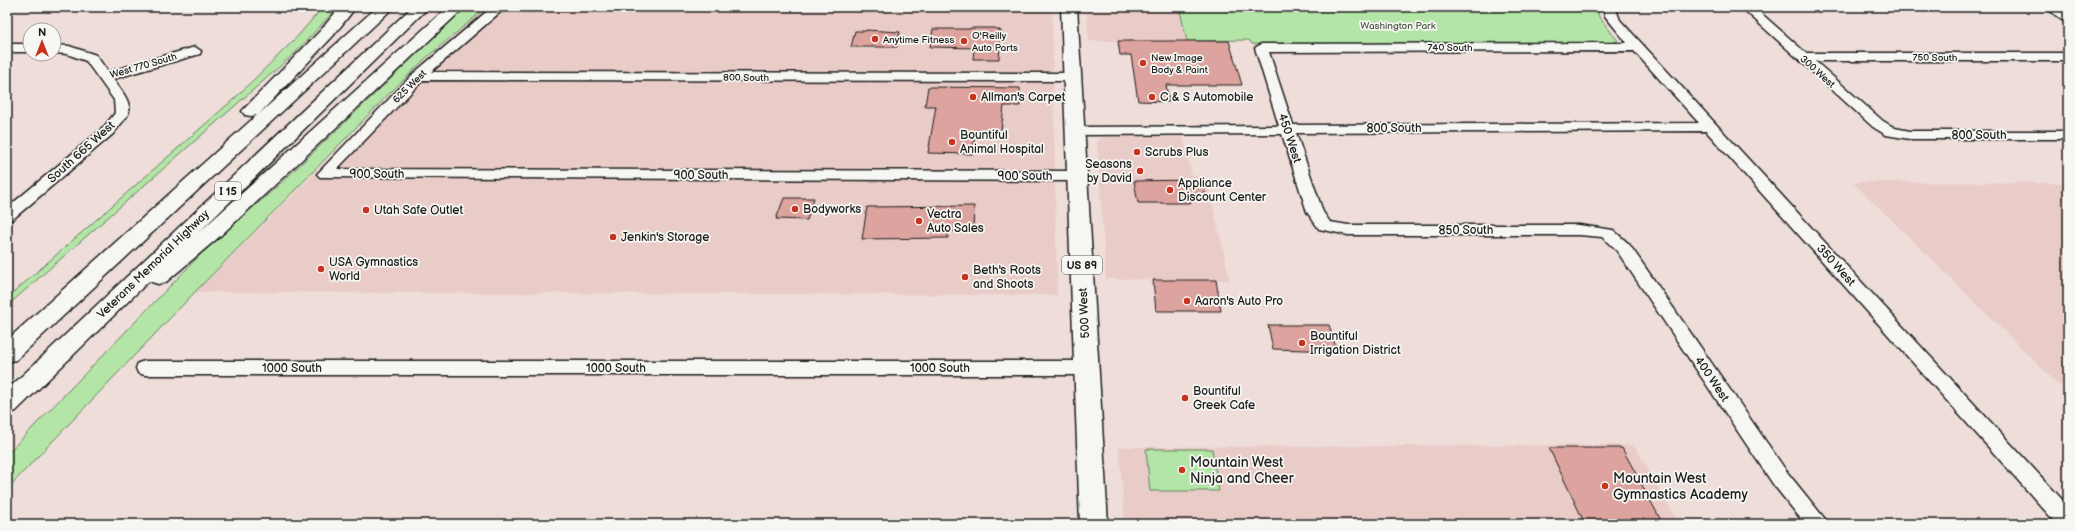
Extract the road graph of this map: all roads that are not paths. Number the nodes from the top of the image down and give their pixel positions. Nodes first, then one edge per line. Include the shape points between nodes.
1 (348, 7) edge
2 (386, 7) edge
3 (421, 7) edge
4 (457, 7) edge
5 (500, 7) edge
6 (1069, 7) edge
7 (1609, 7) edge
8 (1747, 7) edge
9 (2053, 7) edge
10 (2068, 17) edge
11 (1639, 47) junction
12 (7, 48) edge
13 (22, 48) edge
14 (1261, 48) joint
15 (62, 50) edge
16 (195, 51) dead end
17 (1802, 57) junction
18 (2068, 57) edge
19 (419, 76) junction
20 (104, 77) junction
21 (1072, 77) junction
22 (1712, 127) junction
23 (1287, 129) junction
24 (1075, 131) junction
25 (1891, 132) joint
26 (2068, 135) edge
27 (326, 174) joint
28 (1077, 176) junction
29 (7, 216) edge
30 (1325, 226) joint
31 (1607, 233) joint
32 (85, 281) junction
33 (7, 354) edge
34 (145, 368) dead end
35 (1086, 368) junction
36 (36, 376) junction
37 (7, 405) edge
38 (2068, 521) edge
39 (1094, 524) edge
40 (1818, 524) edge

1 - 32 main road via 285,77
2 - 32 main road, I 15
3 - 36 main road, Veterans Memorial Highway / I 15
4 - 36 main road via 212,233
5 - 19 street, 625 West via 460,38
6 - 21 main road, 500 West / US 89
7 - 11 street, 350 West via 1611,16
8 - 17 street, 300 West
9 - 10 main road
11 - 14 street, 740 South
11 - 22 street, 350 West
12 - 13 street
14 - 23 street, 450 West
15 - 20 street, West 770 South via 91,58
16 - 20 street, West 770 South
17 - 18 street, 750 South
17 - 25 street, 300 West via 1878,124
19 - 21 street, 800 South
19 - 27 street, 625 West
20 - 29 street, South 665 West via 121,100 122,113 108,131
21 - 24 main road, 500 West / US 89
22 - 23 street, 800 South
22 - 38 street, 350 West
23 - 24 street, 800 South
23 - 30 street, 450 West via 1315,212
24 - 28 main road, 500 West / US 89
25 - 26 street, 800 South via 1910,135
27 - 28 street, 900 South
28 - 35 main road, 500 West / US 89
30 - 31 street, 850 South via 1348,230 1579,230
31 - 40 street, 400 West via 1623,248 1783,483
32 - 33 main road, I 15
34 - 35 street, 1000 South
35 - 39 main road, 500 West / US 89
36 - 37 main road, Veterans Memorial Highway / I 15

